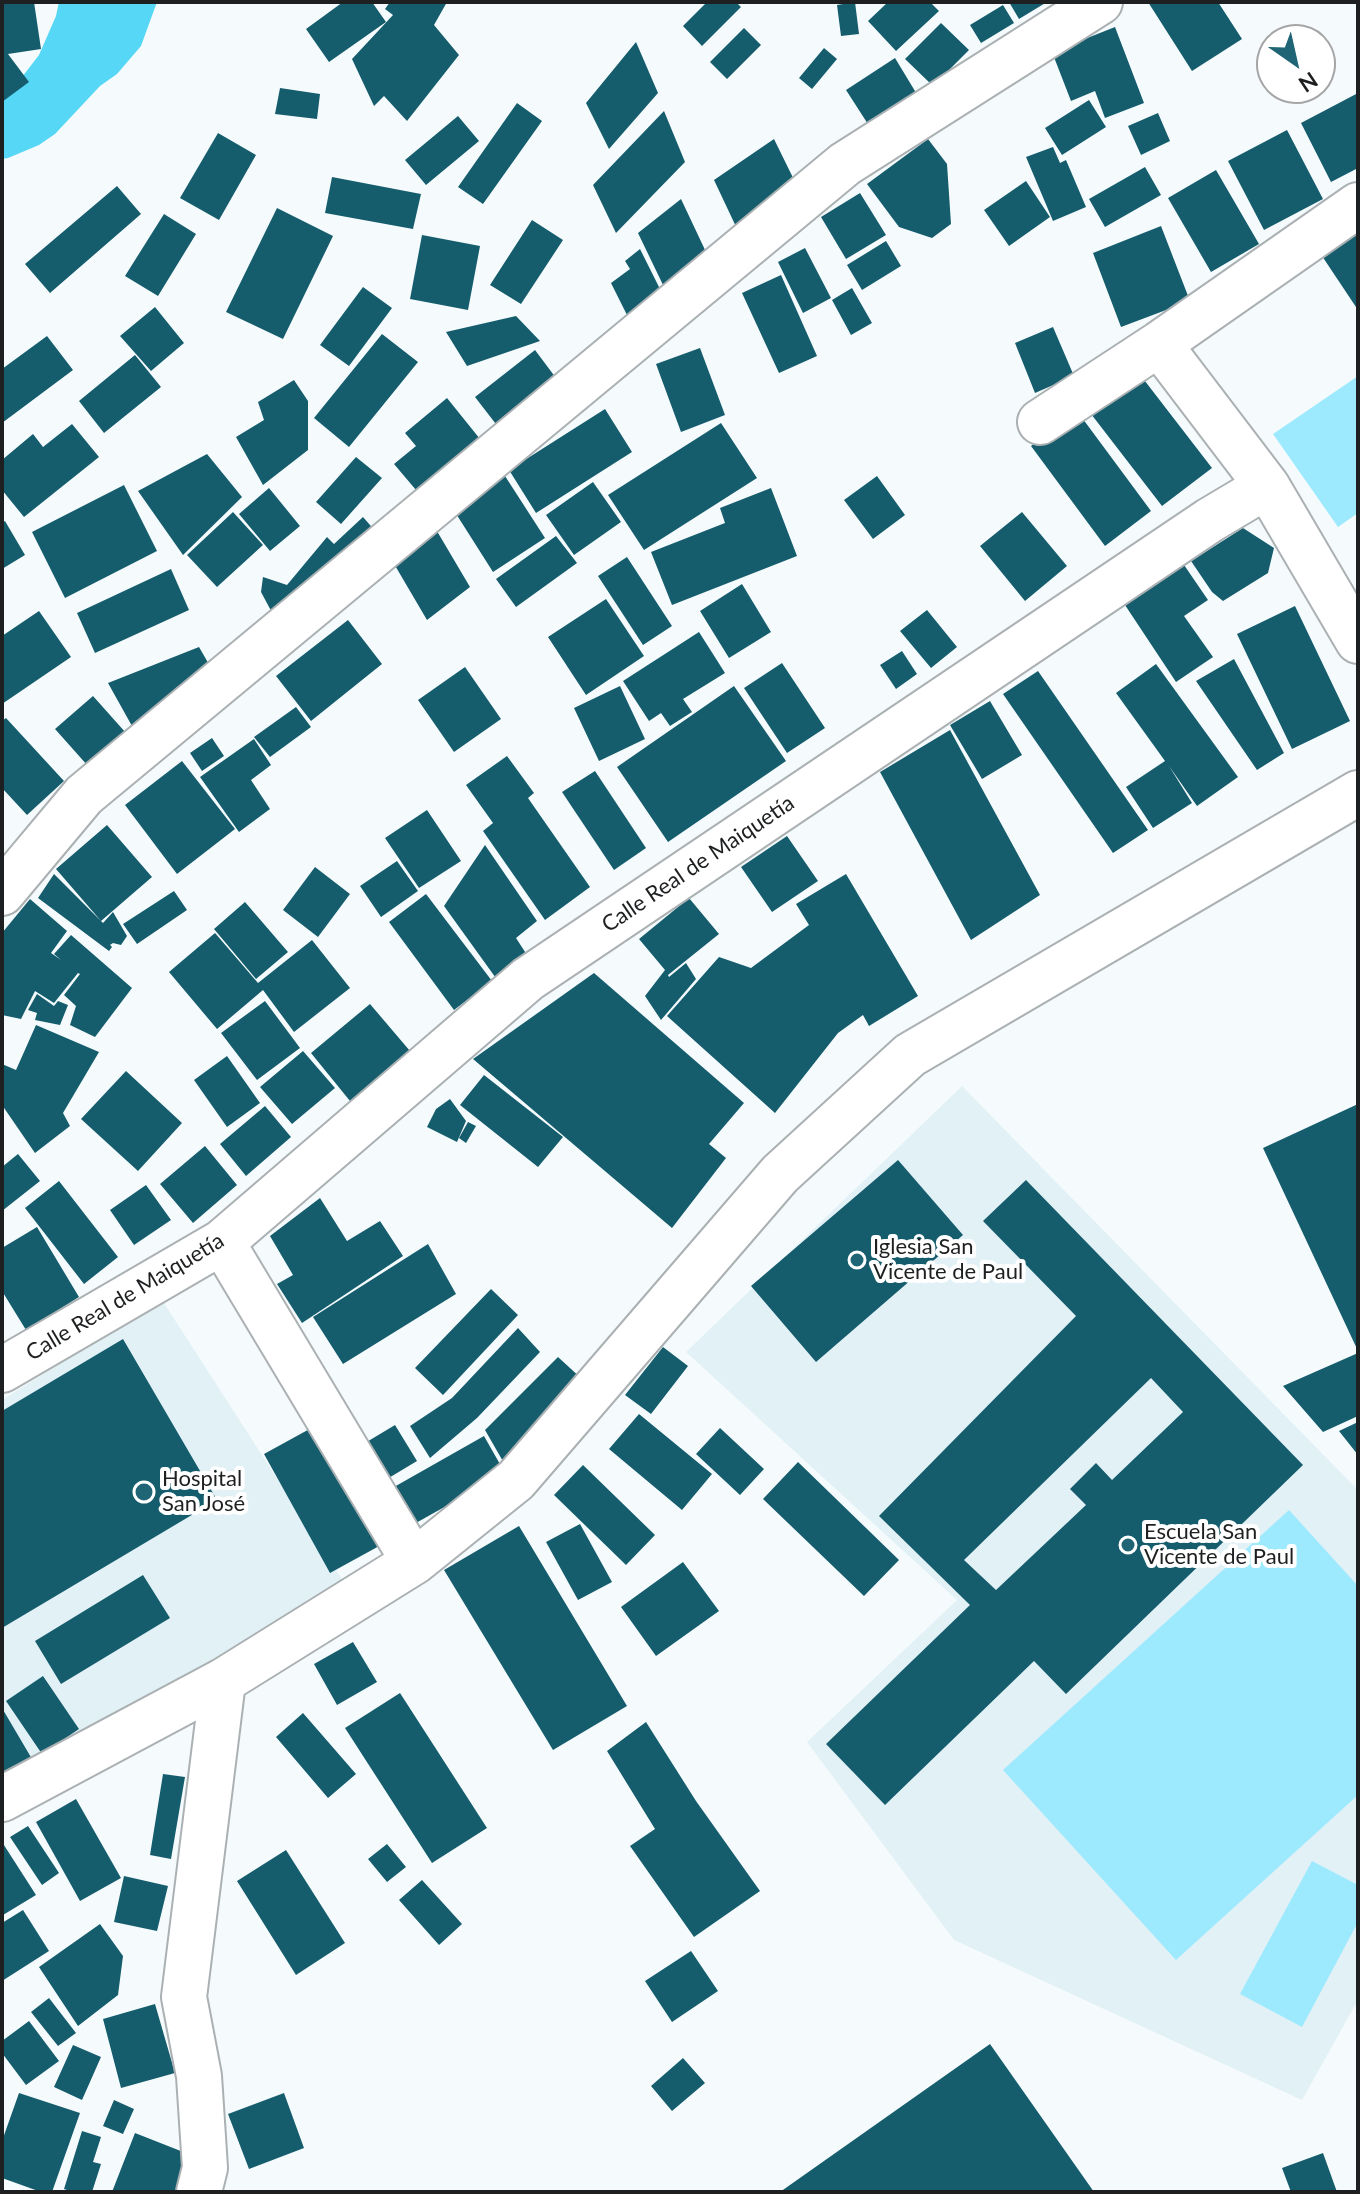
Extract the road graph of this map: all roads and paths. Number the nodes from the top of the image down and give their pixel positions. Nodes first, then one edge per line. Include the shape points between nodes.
1 (1100, 2) edge
2 (1358, 205) edge
3 (1159, 344) junction
4 (1040, 422) dead end
5 (1267, 486) junction
6 (1358, 641) edge
7 (1358, 793) edge
8 (2, 893) edge
9 (222, 1242) junction
10 (2, 1370) edge
11 (414, 1562) junction
12 (223, 1681) junction
13 (2, 1799) edge
14 (199, 2192) edge

1 - 8 street via 845,164 84,795
2 - 3 street
3 - 4 street
3 - 5 street
5 - 6 street
5 - 9 street, Calle Real de Maiquetía via 528,979
7 - 11 street via 910,1055 780,1174 516,1480
9 - 10 street, Calle Real de Maiquetía
9 - 11 street
11 - 12 street
12 - 13 street
12 - 14 street via 184,1997 200,2091 205,2168

